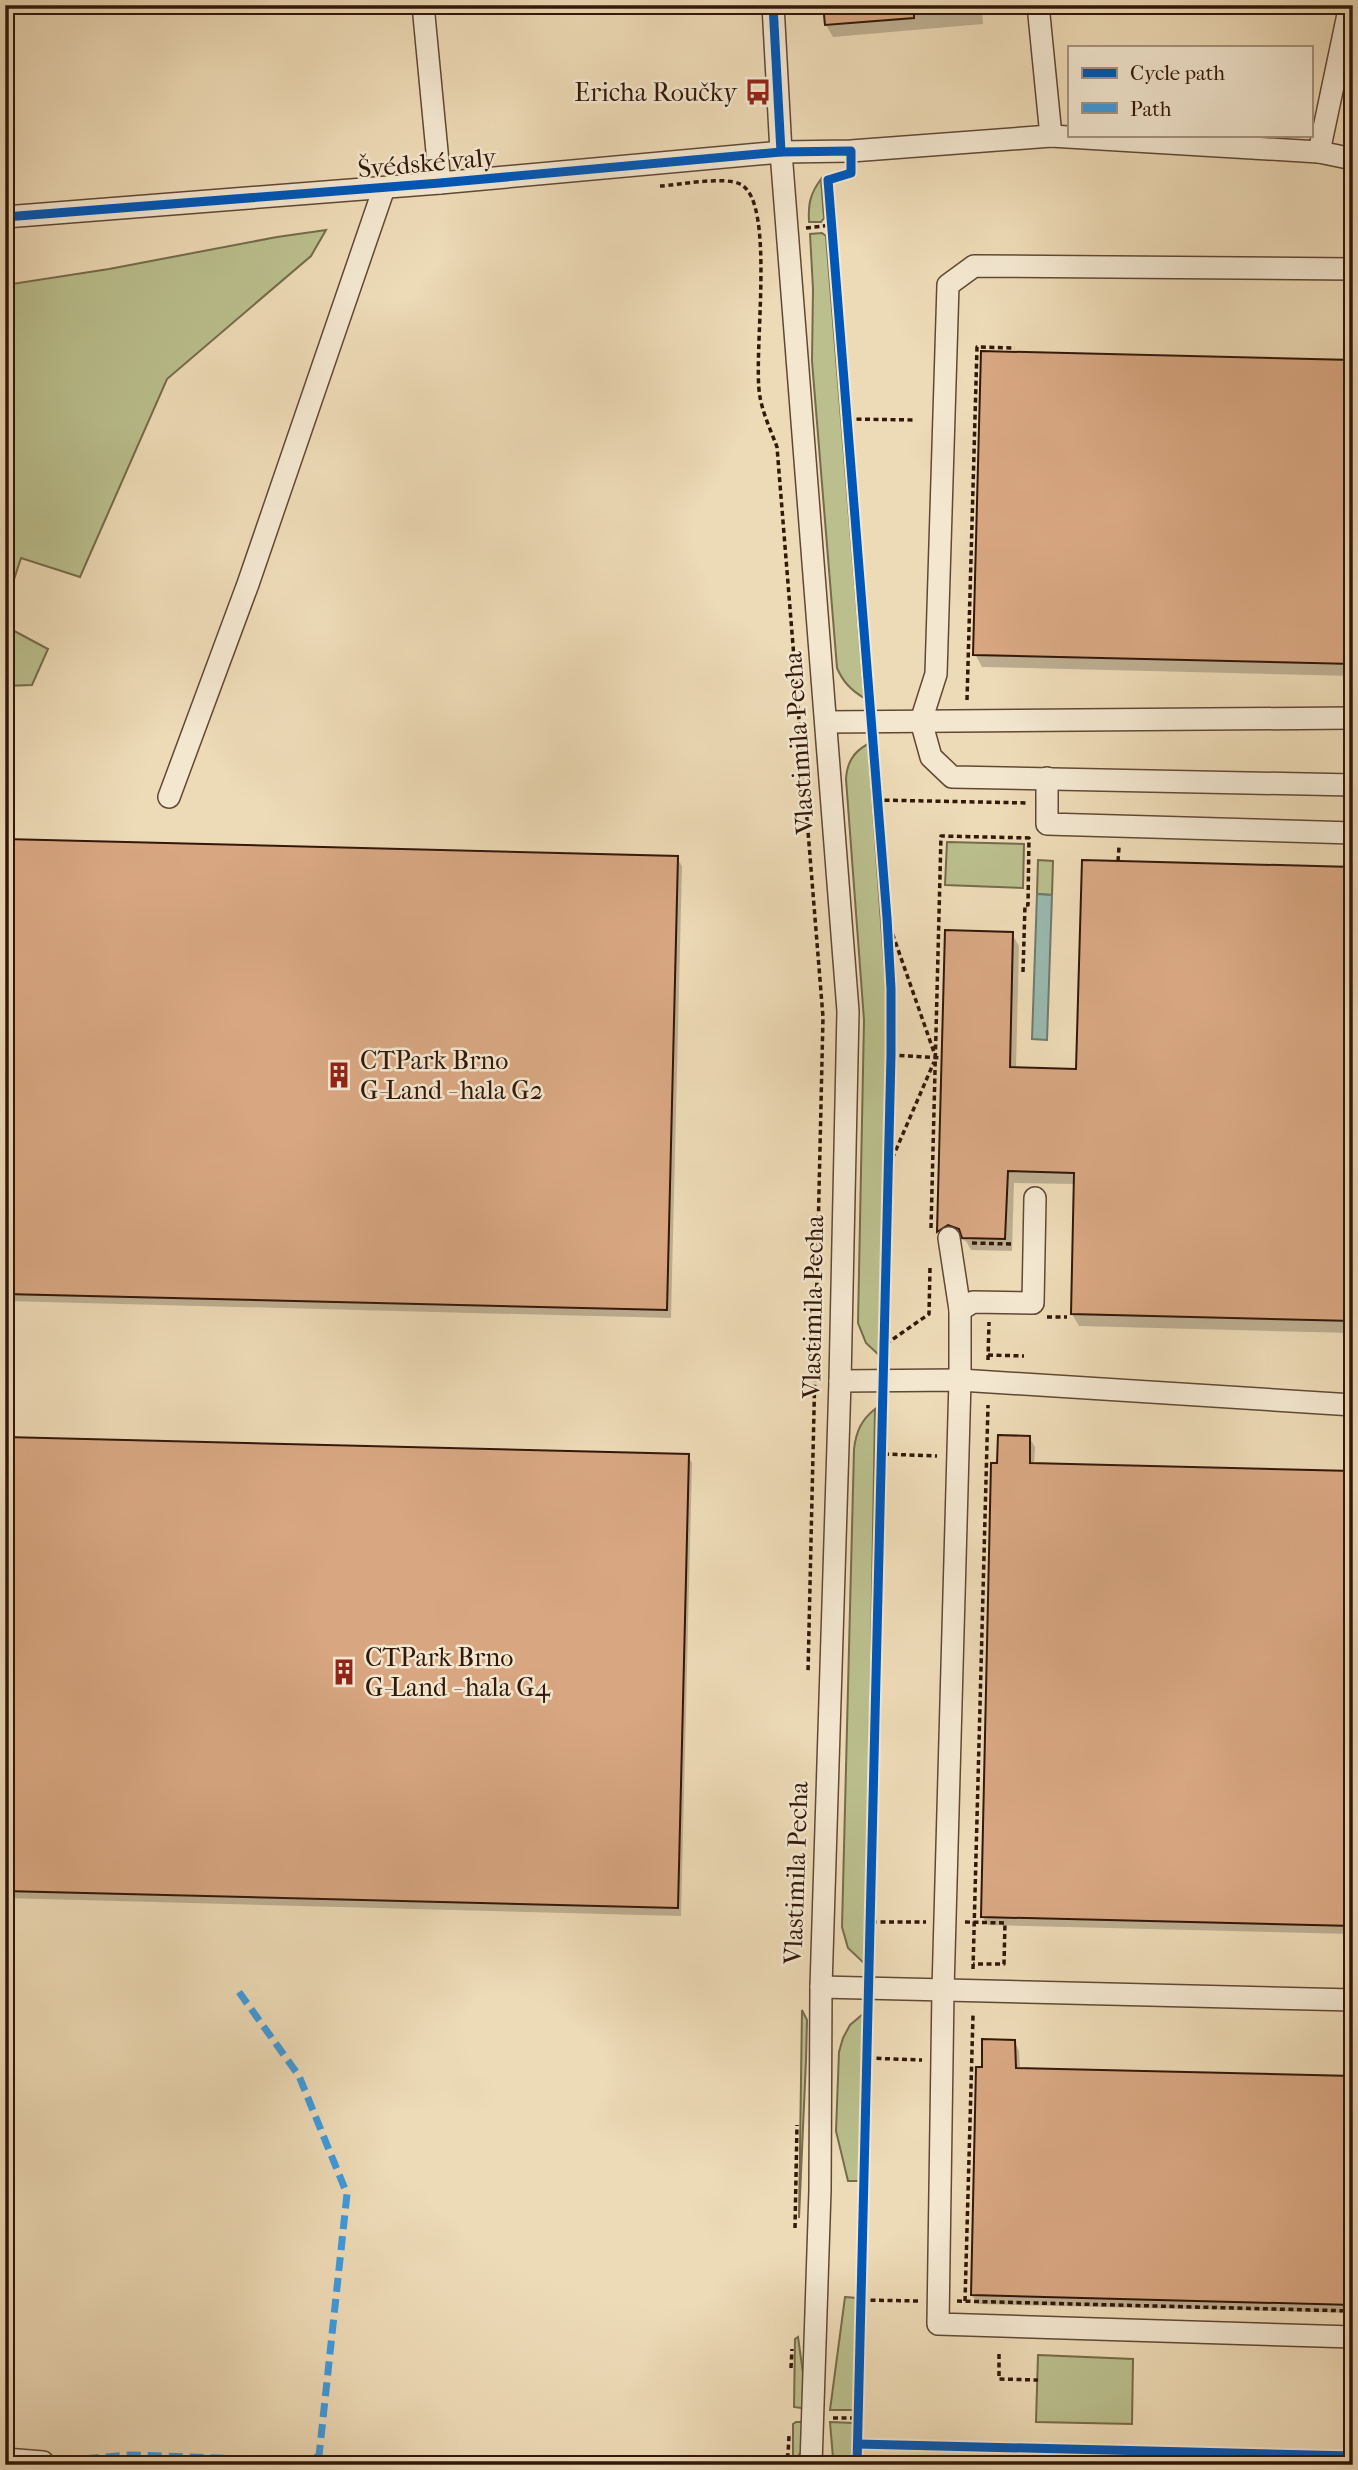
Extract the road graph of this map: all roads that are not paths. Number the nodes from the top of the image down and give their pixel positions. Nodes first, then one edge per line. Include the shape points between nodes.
1 (424, 5) edge
2 (773, 5) edge
3 (1038, 5) edge
4 (1350, 16) edge
5 (1051, 136) junction
6 (781, 152) junction
7 (1320, 152) junction
8 (1353, 159) edge
9 (439, 183) junction
10 (384, 188) junction
11 (5, 217) edge
12 (1353, 269) edge
13 (1353, 718) edge
14 (921, 721) junction
15 (825, 722) junction
16 (1047, 778) junction
17 (1353, 785) edge
18 (169, 797) dead end
19 (1353, 833) edge
20 (1035, 1198) dead end
21 (949, 1240) road end
22 (960, 1310) junction
23 (960, 1380) junction
24 (840, 1381) junction
25 (1353, 1405) edge
26 (821, 1987) junction
27 (943, 1990) junction
28 (1353, 2000) edge
29 (1353, 2337) edge
30 (5, 2459) edge
31 (43, 2462) dead end
32 (811, 2465) edge

1 - 9 street
2 - 6 street
3 - 5 street
4 - 7 street
5 - 6 street, Švédské valy
5 - 7 street, Švédské valy
6 - 9 street, Švédské valy
6 - 15 street, Vlastimila Pecha
7 - 8 street, Švédské valy
9 - 10 street, Švédské valy
10 - 11 street, Švédské valy
10 - 18 street via 248,584
12 - 14 street via 974,267 948,285 936,674
13 - 14 street
14 - 15 street
14 - 16 street via 931,757 952,777
15 - 24 street, Vlastimila Pecha via 848,1011
16 - 17 street
16 - 19 street via 1047,824
20 - 22 street via 1033,1303 973,1302
21 - 22 street
22 - 23 street
23 - 24 street
23 - 25 street
23 - 27 street
24 - 26 street, Vlastimila Pecha
26 - 27 street
26 - 32 street, Vlastimila Pecha
27 - 28 street
27 - 29 street via 938,2323
30 - 31 street

